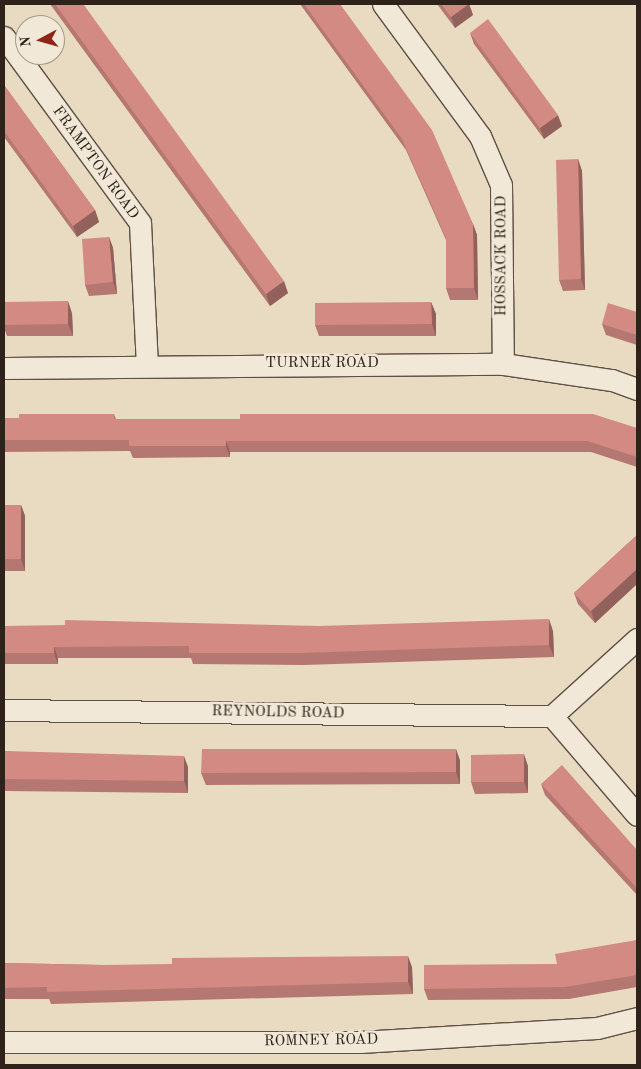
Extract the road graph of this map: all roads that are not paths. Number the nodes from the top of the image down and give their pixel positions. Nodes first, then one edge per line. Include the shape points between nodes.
1 (383, 4) edge
2 (4, 37) edge
3 (147, 364) junction
4 (503, 364) junction
5 (4, 368) edge
6 (637, 389) edge
7 (637, 640) edge
8 (4, 710) edge
9 (552, 716) junction
10 (637, 815) edge
11 (637, 1018) edge
12 (4, 1042) edge

1 - 4 street, HOSSACK ROAD via 480,136 502,185
2 - 3 street, FRAMPTON ROAD via 140,223
3 - 4 street, TURNER ROAD
3 - 5 street, TURNER ROAD
4 - 6 street, TURNER ROAD via 612,380
7 - 9 street
8 - 9 street, REYNOLDS ROAD
9 - 10 street
11 - 12 street, ROMNEY ROAD via 597,1028 360,1042

